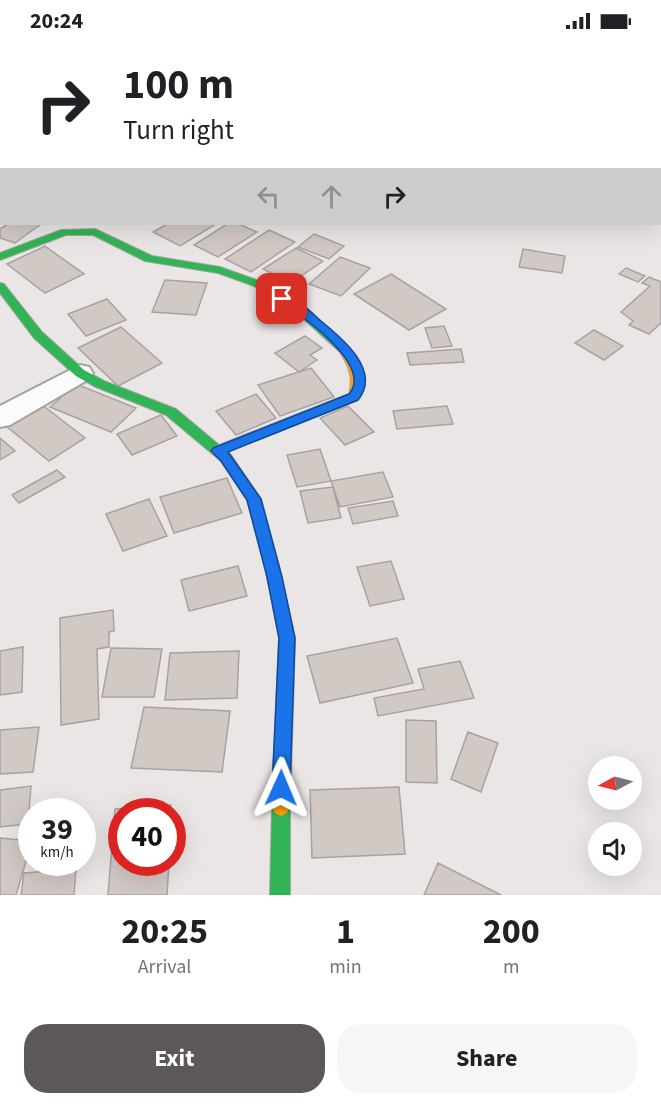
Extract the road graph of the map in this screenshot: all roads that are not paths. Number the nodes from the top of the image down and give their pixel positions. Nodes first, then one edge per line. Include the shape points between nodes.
1 (0, 257) edge
2 (0, 286) edge
3 (80, 373) junction
4 (0, 418) edge
5 (218, 451) junction
6 (280, 895) edge

1 - 5 street via 62,232 99,233 146,259 244,277 301,310 346,349 359,381 354,397
2 - 3 street via 38,335
3 - 4 street
3 - 5 street via 171,412
5 - 6 street via 254,499 287,638

